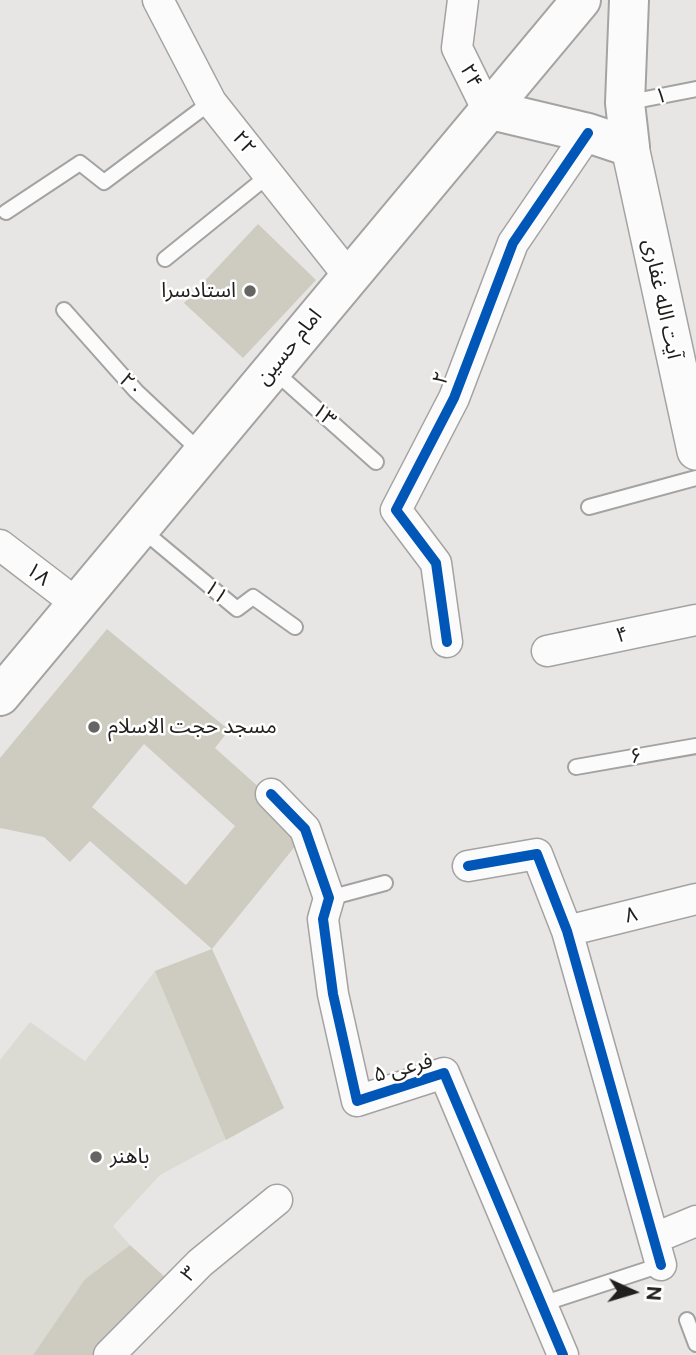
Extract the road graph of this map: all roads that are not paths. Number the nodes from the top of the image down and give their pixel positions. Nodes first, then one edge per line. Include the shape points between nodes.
1 (158, 0) edge
2 (463, 0) edge
3 (581, 0) edge
4 (629, 0) edge
5 (696, 89) edge
6 (211, 102) junction
7 (625, 103) junction
8 (487, 109) junction
9 (588, 133) junction
10 (630, 147) junction
11 (269, 175) junction
12 (6, 212) dead end
13 (165, 260) dead end
14 (348, 275) junction
15 (64, 310) dead end
16 (271, 369) junction
17 (686, 369) edge
18 (696, 451) edge
19 (203, 454) junction
20 (376, 462) dead end
21 (696, 478) edge
22 (589, 507) dead end
23 (139, 528) junction
24 (0, 545) edge
25 (76, 603) junction
26 (696, 620) edge
27 (295, 627) dead end
28 (447, 642) dead end
29 (547, 651) dead end
30 (0, 694) edge
31 (696, 746) edge
32 (576, 766) dead end
33 (271, 794) dead end
34 (468, 866) dead end
35 (385, 883) dead end
36 (329, 898) junction
37 (696, 899) edge
38 (567, 931) junction
39 (276, 1200) dead end
40 (696, 1221) edge
41 (658, 1251) junction
42 (542, 1304) junction
43 (687, 1320) dead end
44 (696, 1344) edge
45 (109, 1355) edge
46 (563, 1355) edge

1 - 6 street, ۲۲
2 - 8 street, ۲۴ via 457,48
3 - 8 main road, امام حسین
4 - 7 main road
5 - 7 lane, ۱
6 - 11 street, ۲۲
6 - 12 lane via 104,181 80,163
7 - 10 main road
8 - 9 main road
8 - 14 main road, امام حسین
9 - 10 main road
9 - 28 street, ۲ via 513,243 454,398 396,510 436,564
10 - 17 street, آیت الله غفاری
11 - 13 lane
11 - 14 street, ۲۲
14 - 16 main road, امام حسین
15 - 19 lane, ۲۰ via 136,391
16 - 19 main road, امام حسین
16 - 20 lane, ۱۳
17 - 18 street, آیت الله غفاری
19 - 23 main road, امام حسین
21 - 22 lane
23 - 25 main road, امام حسین
23 - 27 lane, ۱۱ via 237,610 253,597
24 - 25 street, ۱۸
25 - 30 main road, امام حسین
26 - 29 street, ۴
31 - 32 lane, ۶
33 - 36 street, فرعی ۵ via 305,829
34 - 38 street via 537,853
35 - 36 lane
36 - 42 street, فرعی ۵ via 323,919 333,994 357,1101 444,1073
37 - 38 street, ۸
38 - 41 street
39 - 45 street, ۳ via 200,1263
40 - 41 street
41 - 42 lane
42 - 46 street, فرعی ۵
43 - 44 lane

